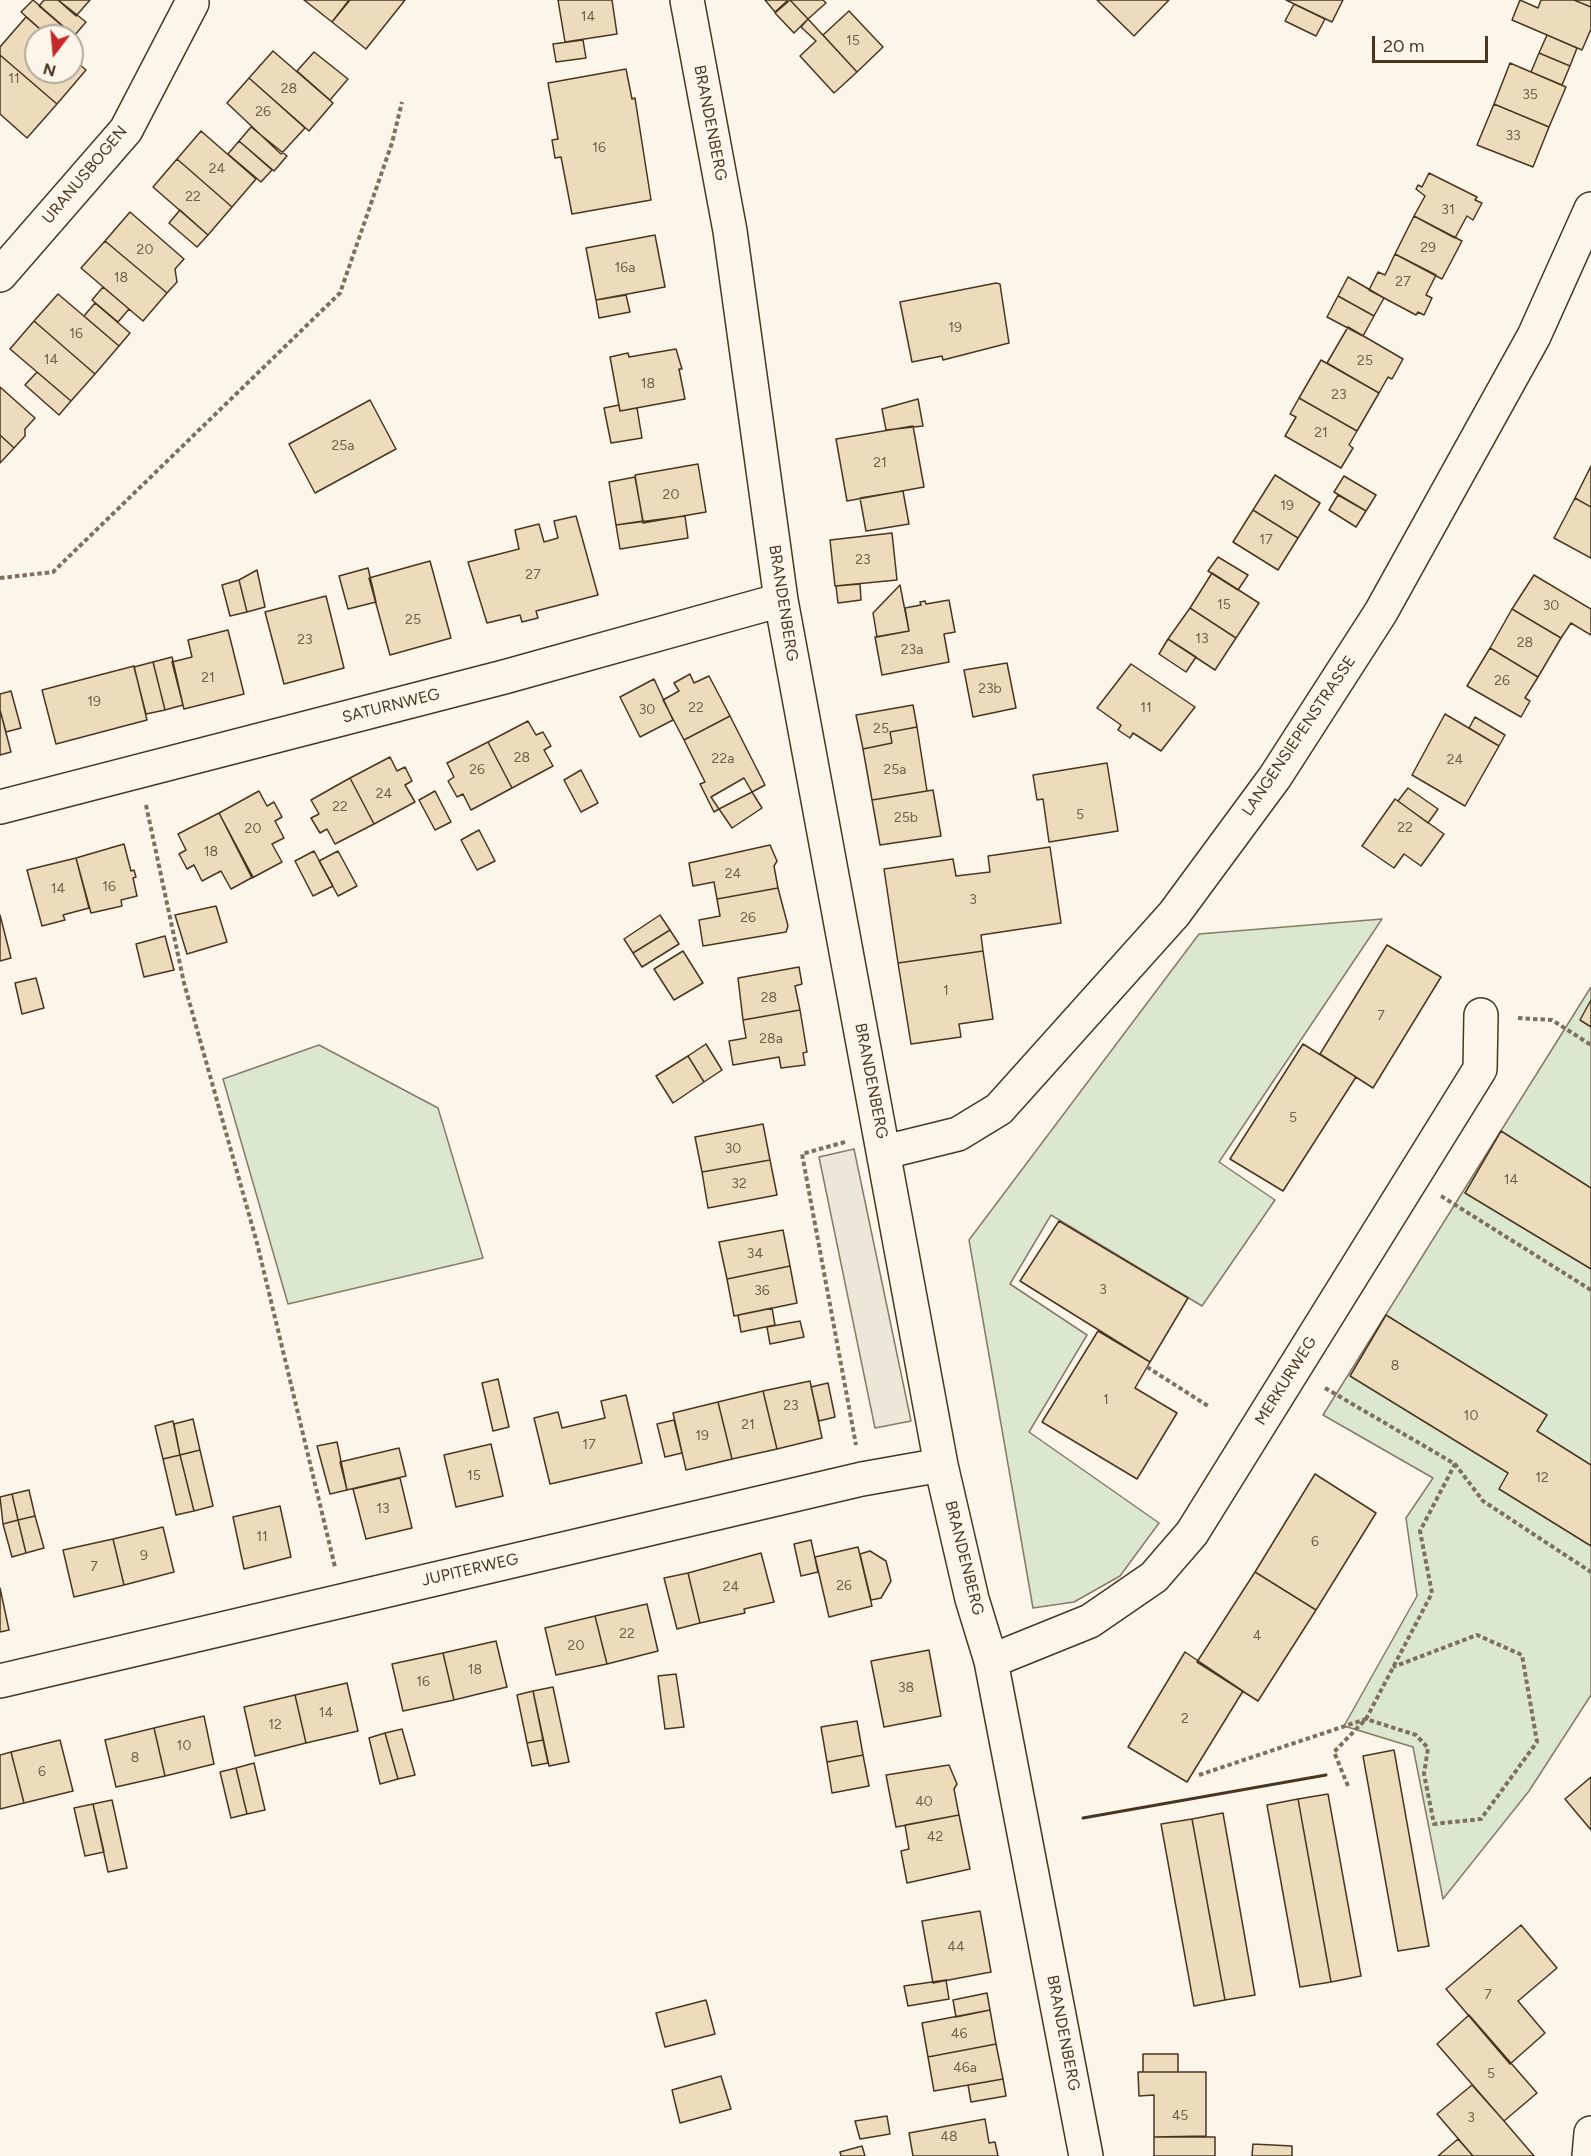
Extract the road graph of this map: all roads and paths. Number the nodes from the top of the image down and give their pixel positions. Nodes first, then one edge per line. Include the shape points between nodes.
1 (687, 0) edge
2 (192, 3) dead end
3 (402, 102) dead end
4 (1591, 209) edge
5 (0, 275) edge
6 (0, 578) edge
7 (781, 600) junction
8 (138, 770) junction
9 (0, 807) edge
10 (1481, 1015) joint
11 (1591, 1045) edge
12 (883, 1142) junction
13 (1413, 1178) junction
14 (1591, 1290) edge
15 (1147, 1367) dead end
16 (1293, 1369) junction
17 (1208, 1406) dead end
18 (1455, 1464) junction
19 (941, 1465) junction
20 (862, 1479) junction
21 (1591, 1572) edge
22 (345, 1599) junction
23 (992, 1661) junction
24 (1393, 1667) junction
25 (0, 1681) edge
26 (1366, 1719) junction
27 (1199, 1775) dead end
28 (1348, 1786) dead end
29 (1591, 2133) edge
30 (1086, 2156) edge
31 (1589, 2156) edge

1 - 7 street, BRANDENBERG via 730,231
2 - 5 street, URANUSBOGEN via 126,130
3 - 6 path via 392,144 340,293 53,572
4 - 12 street, LANGENSIEPENSTRASSE via 1534,336 1381,612 1275,777 1188,896 999,1109 958,1134
7 - 8 street, SATURNWEG via 504,677
7 - 12 street, BRANDENBERG
8 - 9 street, SATURNWEG
8 - 22 path via 184,983 257,1244
10 - 11 path via 1552,1020
10 - 13 street, MERKURWEG via 1480,1069
12 - 19 street, BRANDENBERG
12 - 20 path via 802,1154
13 - 14 path
13 - 16 street, MERKURWEG
15 - 17 path
16 - 18 path
16 - 23 street, MERKURWEG via 1192,1533 1154,1577 1090,1621
18 - 21 path via 1483,1501
18 - 24 path via 1420,1531 1432,1593
19 - 20 street, JUPITERWEG
19 - 23 street, BRANDENBERG via 972,1599
20 - 22 street, JUPITERWEG
22 - 25 street, JUPITERWEG
23 - 30 street, BRANDENBERG
24 - 26 path
24 - 26 path via 1477,1635 1522,1655 1537,1742 1481,1819 1434,1824 1424,1774 1428,1748 1416,1735
26 - 27 path
26 - 28 path via 1334,1752
29 - 31 street

